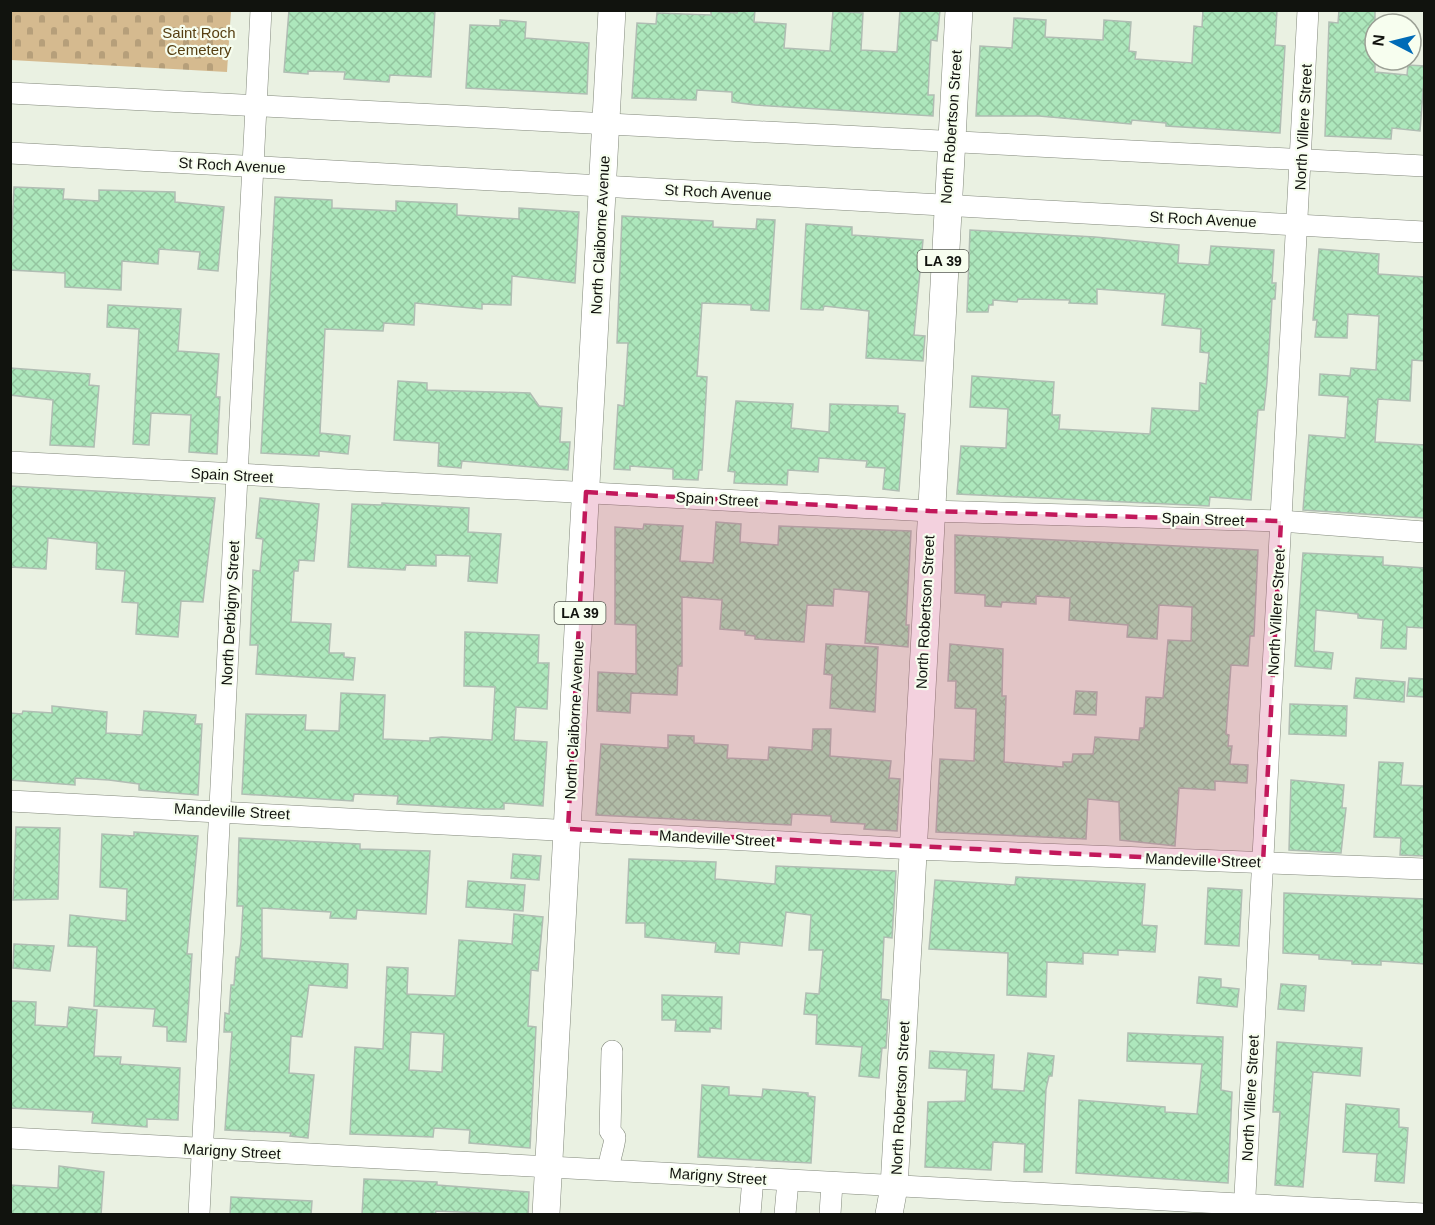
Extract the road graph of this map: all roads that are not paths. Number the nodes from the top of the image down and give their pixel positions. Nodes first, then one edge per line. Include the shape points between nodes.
1 (261, 10) edge
2 (612, 10) edge
3 (958, 10) edge
4 (1308, 10) edge
5 (10, 93) edge
6 (256, 106) junction
7 (606, 126) junction
8 (950, 143) junction
9 (10, 153) edge
10 (1301, 160) junction
11 (253, 166) junction
12 (1425, 166) edge
13 (602, 186) junction
14 (947, 205) junction
15 (1298, 225) junction
16 (1425, 232) edge
17 (10, 462) edge
18 (237, 476) junction
19 (586, 492) junction
20 (930, 511) junction
21 (1281, 521) junction
22 (1425, 532) edge
23 (10, 801) edge
24 (219, 810) junction
25 (568, 829) junction
26 (915, 849) junction
27 (1263, 862) junction
28 (1425, 869) edge
29 (612, 1051) dead end
30 (10, 1138) edge
31 (202, 1150) junction
32 (609, 1165) junction
33 (549, 1166) junction
34 (753, 1178) junction
35 (788, 1181) junction
36 (832, 1183) junction
37 (894, 1187) junction
38 (1244, 1210) edge
39 (1425, 1214) edge
40 (199, 1215) edge
41 (546, 1215) edge
42 (750, 1215) edge
43 (785, 1215) edge
44 (830, 1215) edge
45 (891, 1215) edge

1 - 6 street, North Derbigny Street
2 - 7 main road, North Claiborne Avenue / LA 39
3 - 8 main road, North Robertson Street / LA 39
4 - 10 street, North Villere Street
5 - 6 street
6 - 7 street
6 - 11 street, North Derbigny Street
7 - 8 street
7 - 13 main road, North Claiborne Avenue / LA 39
8 - 10 street
8 - 14 main road, North Robertson Street / LA 39
9 - 11 street, St Roch Avenue
10 - 12 street
10 - 15 street, North Villere Street
11 - 13 street, St Roch Avenue
11 - 18 street, North Derbigny Street
13 - 14 street, St Roch Avenue
13 - 19 main road, North Claiborne Avenue / LA 39
14 - 15 street, St Roch Avenue
14 - 20 main road, North Robertson Street / LA 39
15 - 16 street, St Roch Avenue
15 - 21 street, North Villere Street
17 - 18 street, Spain Street
18 - 19 street, Spain Street
18 - 24 street, North Derbigny Street
19 - 20 street, Spain Street
19 - 25 main road, North Claiborne Avenue / LA 39
20 - 21 street, Spain Street
20 - 26 main road, North Robertson Street / LA 39
21 - 22 street, Spain Street
21 - 27 street, North Villere Street
23 - 24 street, Mandeville Street
24 - 25 street, Mandeville Street
24 - 31 street, North Derbigny Street
25 - 26 street, Mandeville Street
25 - 33 main road, North Claiborne Avenue / LA 39
26 - 27 street, Mandeville Street
26 - 37 main road, North Robertson Street / LA 39
27 - 28 street, Mandeville Street
27 - 38 street, North Villere Street
29 - 32 street via 610,1131 605,1136 604,1156
30 - 31 street, Marigny Street
31 - 33 street, Marigny Street
31 - 40 street, North Derbigny Street
32 - 33 street, Marigny Street
32 - 34 street, Marigny Street
33 - 41 main road, North Claiborne Avenue / LA 39
34 - 35 street, Marigny Street
34 - 42 street
35 - 36 street, Marigny Street
35 - 43 street
36 - 37 street, Marigny Street
36 - 44 street
37 - 38 street, Marigny Street
37 - 45 main road, LA 39
38 - 39 street, Marigny Street

